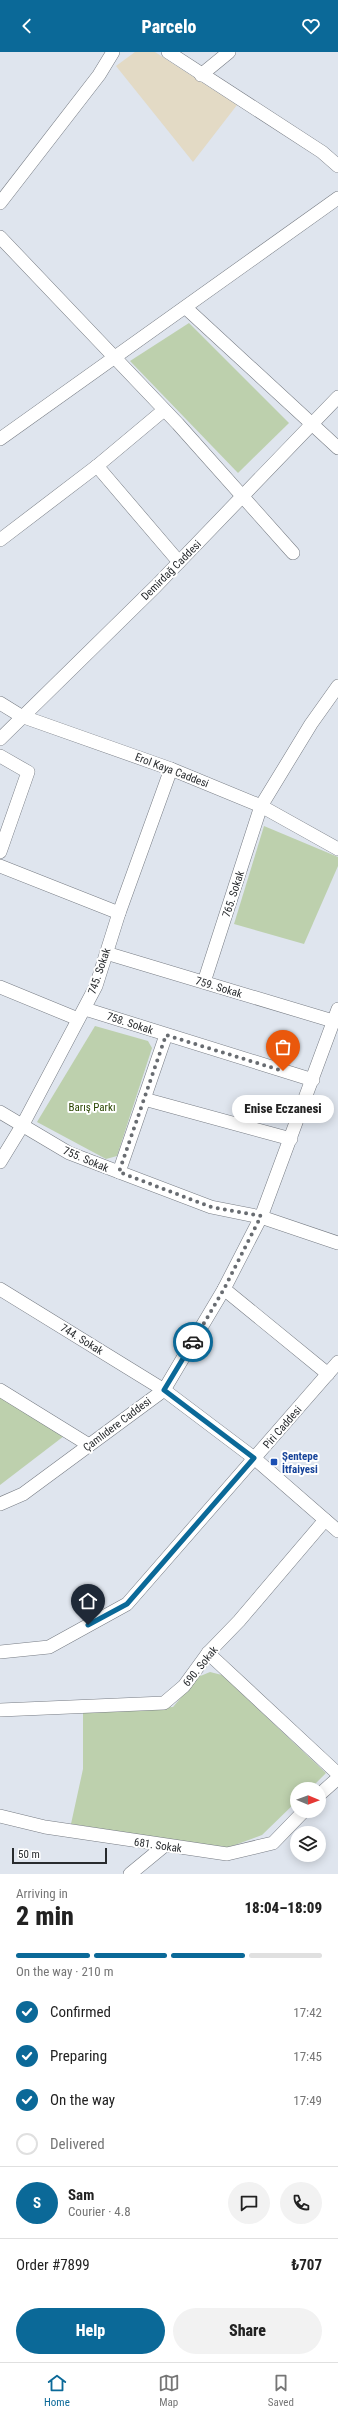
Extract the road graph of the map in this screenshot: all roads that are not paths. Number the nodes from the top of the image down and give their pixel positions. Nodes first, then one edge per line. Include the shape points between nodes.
1 (113, 52) edge
2 (168, 52) edge
3 (229, 52) edge
4 (201, 75) junction
5 (338, 166) edge
6 (338, 198) edge
7 (0, 203) edge
8 (0, 237) edge
9 (186, 308) junction
10 (112, 358) junction
11 (338, 397) edge
12 (164, 410) junction
13 (314, 424) junction
14 (0, 438) edge
15 (338, 448) edge
16 (97, 466) junction
17 (244, 496) junction
18 (0, 540) edge
19 (293, 553) dead end
20 (179, 562) junction
21 (338, 686) edge
22 (0, 703) edge
23 (21, 716) junction
24 (0, 739) edge
25 (0, 756) edge
26 (172, 768) junction
27 (261, 806) junction
28 (338, 849) edge
29 (0, 852) edge
30 (0, 866) edge
31 (119, 913) junction
32 (106, 953) junction
33 (204, 982) junction
34 (0, 987) edge
35 (82, 1014) junction
36 (335, 1015) edge
37 (166, 1035) junction
38 (313, 1080) junction
39 (144, 1099) junction
40 (0, 1112) edge
41 (22, 1126) junction
42 (291, 1139) junction
43 (0, 1162) edge
44 (119, 1172) junction
45 (261, 1216) junction
46 (338, 1243) edge
47 (0, 1289) edge
48 (224, 1289) junction
49 (338, 1362) edge
50 (328, 1374) junction
51 (0, 1390) edge
52 (164, 1390) junction
53 (89, 1445) junction
54 (254, 1458) junction
55 (0, 1504) edge
56 (325, 1520) junction
57 (338, 1531) edge
58 (0, 1652) edge
59 (208, 1653) junction
60 (0, 1710) edge
61 (338, 1774) edge
62 (338, 1778) edge
63 (326, 1789) edge
64 (0, 1816) edge
65 (297, 1818) edge
66 (164, 1846) junction
67 (130, 1874) edge

1 - 7 street via 100,75
2 - 4 street
3 - 4 street
4 - 5 street via 322,152
6 - 9 street
8 - 10 street
9 - 10 street
9 - 13 street
10 - 12 street
10 - 14 street
11 - 13 street, Demirdağ Caddesi
12 - 16 street
12 - 17 street
13 - 15 street
13 - 17 street, Demirdağ Caddesi
16 - 18 street
16 - 20 street
17 - 19 street
17 - 20 street, Demirdağ Caddesi
20 - 23 street, Demirdağ Caddesi
21 - 27 street, 765. Sokak via 311,724
22 - 23 street, Erol Kaya Caddesi
23 - 24 street, Demirdağ Caddesi
23 - 26 street, Erol Kaya Caddesi
25 - 29 street via 28,772
26 - 27 street, Erol Kaya Caddesi
26 - 31 street, 745. Sokak
27 - 28 street, Erol Kaya Caddesi
27 - 33 street, 765. Sokak
30 - 31 street
31 - 32 street, 745. Sokak
32 - 33 street, 759. Sokak
32 - 35 street, 745. Sokak via 96,986
33 - 36 street, 759. Sokak
34 - 35 street, 758. Sokak
35 - 37 street, 758. Sokak
35 - 41 street, 745. Sokak
36 - 38 street, Çamlıdere Caddesi
37 - 38 street, 758. Sokak
37 - 39 street
38 - 42 street, Çamlıdere Caddesi
39 - 42 street
39 - 44 street
40 - 41 street, 755. Sokak
41 - 43 street, 745. Sokak
41 - 44 street, 755. Sokak via 69,1153
42 - 45 street, Çamlıdere Caddesi
44 - 45 street, 755. Sokak via 211,1207
45 - 46 street, 755. Sokak
45 - 48 street, Çamlıdere Caddesi
47 - 52 street, 744. Sokak
48 - 50 street
48 - 52 street, Çamlıdere Caddesi
49 - 50 street, Piri Caddesi
50 - 54 street, Piri Caddesi
51 - 53 street
52 - 53 street, Çamlıdere Caddesi
52 - 54 street, 744. Sokak
53 - 55 street, Çamlıdere Caddesi via 23,1494
54 - 56 street, 744. Sokak
54 - 58 street, Piri Caddesi via 127,1604 50,1647
56 - 57 street, 744. Sokak
56 - 59 street, 690. Sokak via 239,1621
59 - 60 street, 690. Sokak via 184,1686 164,1703
59 - 61 street
62 - 63 street
64 - 66 street, 681. Sokak via 45,1827
65 - 66 street, 681. Sokak via 273,1843 227,1854
66 - 67 street

